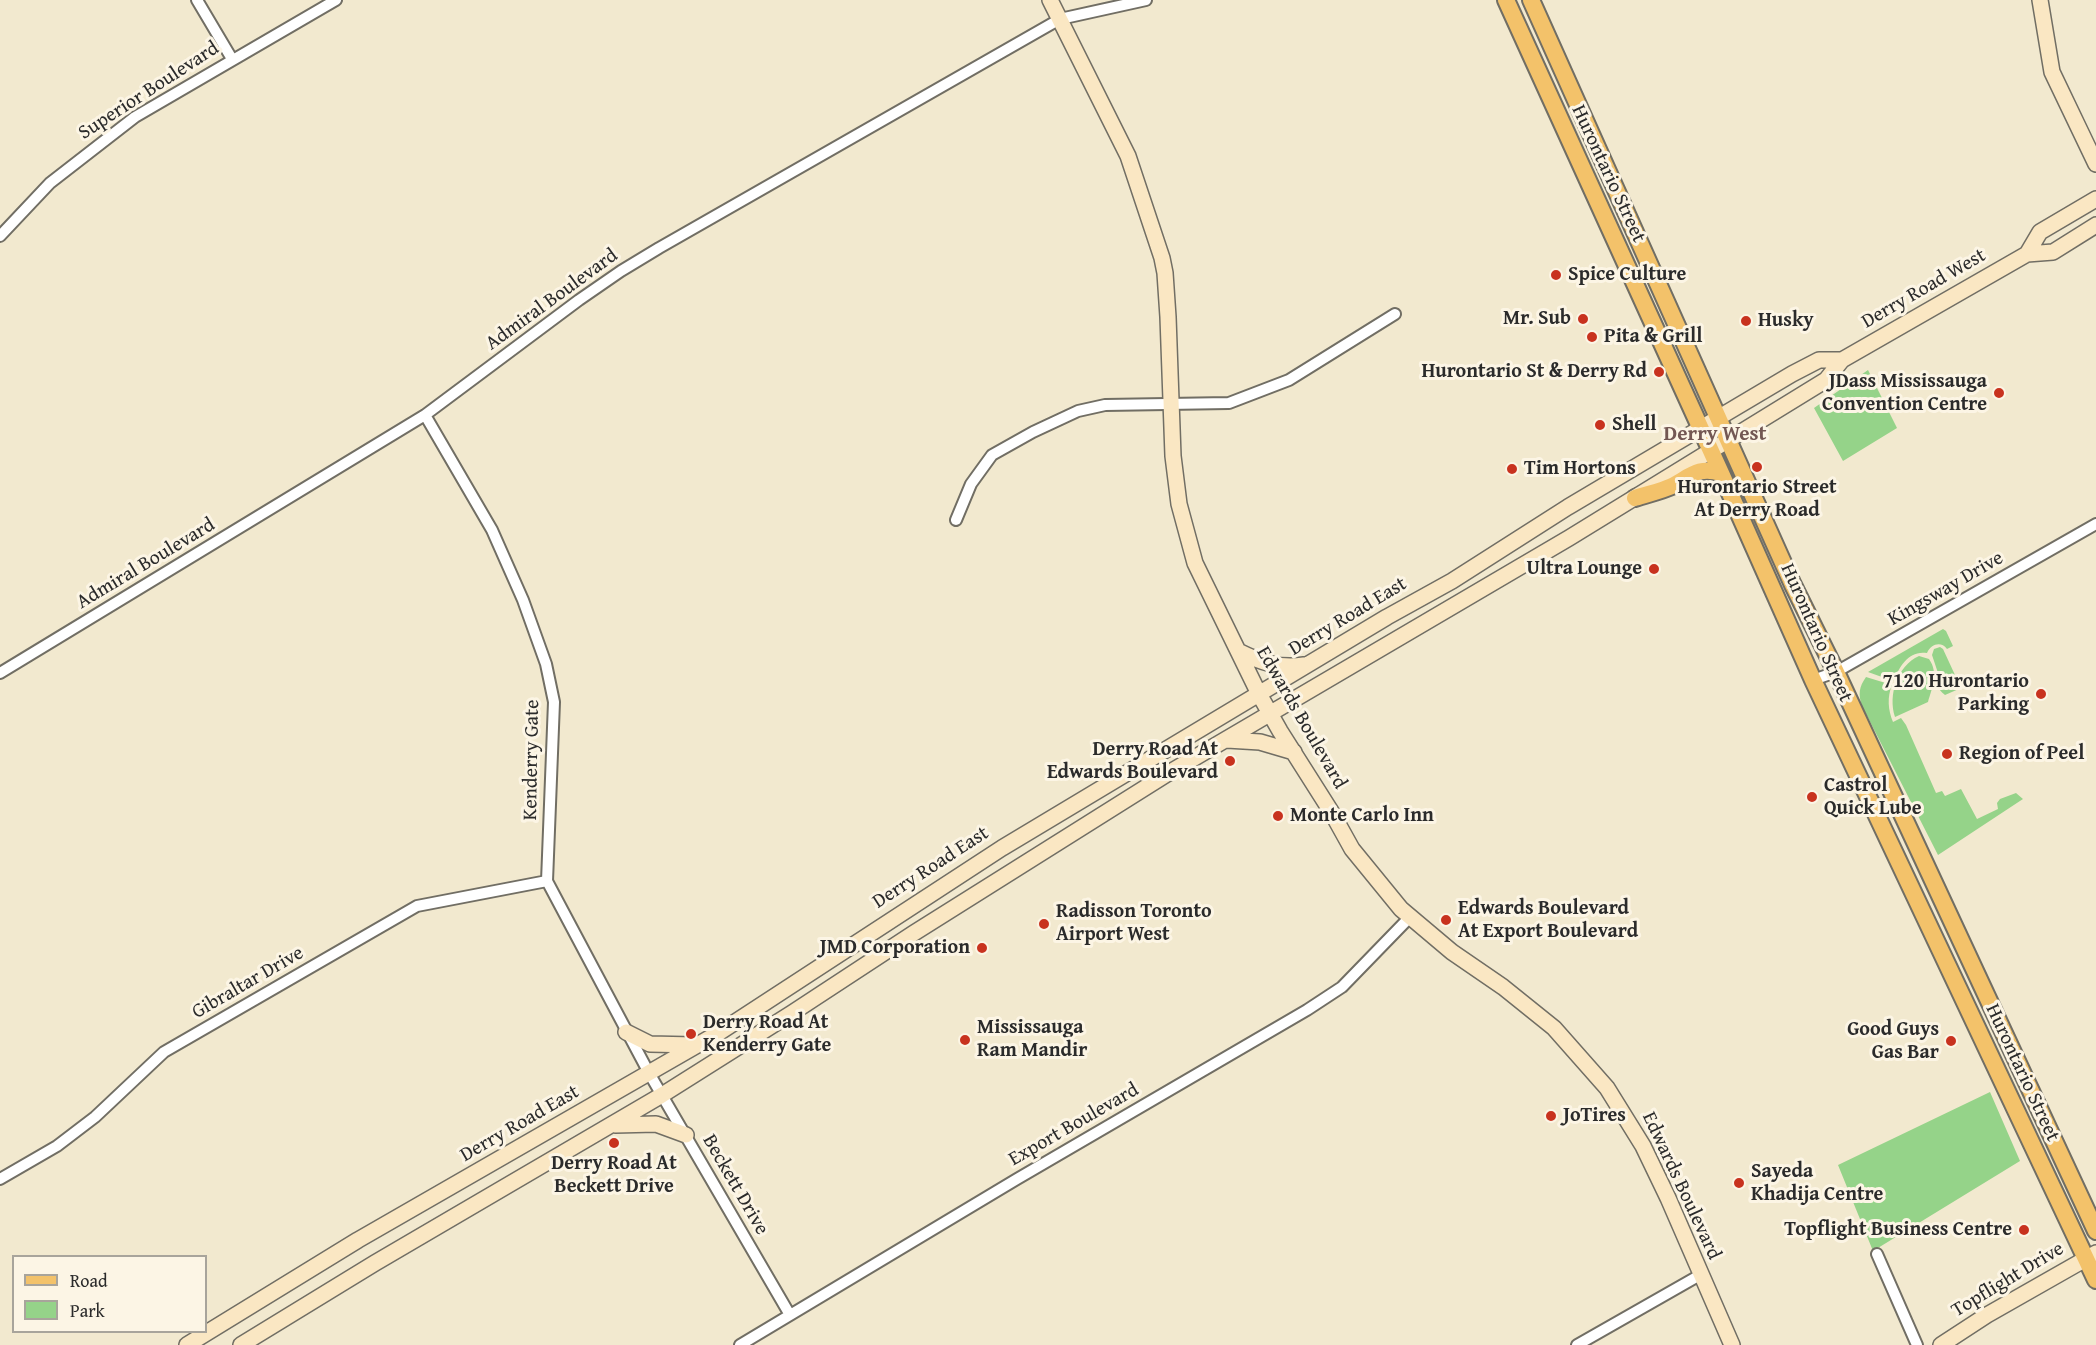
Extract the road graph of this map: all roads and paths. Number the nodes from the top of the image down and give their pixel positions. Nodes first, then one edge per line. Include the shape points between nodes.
1 (197, 0) edge
2 (336, 0) edge
3 (1050, 0) edge
4 (1146, 0) edge
5 (1506, 0) edge
6 (1531, 0) edge
7 (2040, 0) edge
8 (1060, 19) junction
9 (232, 59) junction
10 (2096, 164) edge
11 (2096, 199) edge
12 (2096, 225) edge
13 (0, 236) edge
14 (2027, 254) junction
15 (1395, 314) dead end
16 (1842, 360) junction
17 (1170, 404) junction
18 (425, 415) junction
19 (1718, 417) junction
20 (1700, 428) junction
21 (1728, 439) junction
22 (1711, 450) junction
23 (1721, 473) junction
24 (1635, 498) junction
25 (956, 520) dead end
26 (2096, 525) edge
27 (1238, 651) junction
28 (1310, 664) junction
29 (1836, 672) junction
30 (0, 673) edge
31 (1812, 680) junction
32 (1259, 694) junction
33 (1270, 715) junction
34 (1225, 740) junction
35 (1294, 753) junction
36 (1156, 757) junction
37 (1167, 774) junction
38 (1106, 786) junction
39 (1116, 805) junction
40 (546, 881) junction
41 (1409, 918) junction
42 (820, 968) junction
43 (832, 987) junction
44 (757, 1009) junction
45 (770, 1027) junction
46 (626, 1032) junction
47 (697, 1045) junction
48 (649, 1074) junction
49 (662, 1095) junction
50 (609, 1126) junction
51 (686, 1135) junction
52 (0, 1179) edge
53 (2096, 1231) edge
54 (1877, 1254) dead end
55 (2091, 1256) edge
56 (1700, 1275) junction
57 (2096, 1280) edge
58 (790, 1315) junction
59 (207, 1333) edge
60 (207, 1333) edge
61 (187, 1345) edge
62 (241, 1345) edge
63 (740, 1345) edge
64 (1577, 1345) edge
65 (1732, 1345) edge
66 (1917, 1345) edge
67 (1941, 1345) edge

1 - 9 street
2 - 9 street, Superior Boulevard
3 - 8 main road, Edwards Boulevard
4 - 8 street, Admiral Boulevard
5 - 20 main road, Hurontario Street
6 - 19 main road, Hurontario Street
7 - 10 main road via 2052,72
8 - 17 main road, Edwards Boulevard via 1128,156 1162,258 1166,273
8 - 18 street, Admiral Boulevard via 621,271
9 - 13 street, Superior Boulevard via 102,140 50,183
11 - 14 main road, Derry Road West via 2040,232
12 - 14 main road, Derry Road West via 2053,252
14 - 16 main road, Derry Road West
15 - 17 street via 1288,380 1230,403
16 - 19 main road, Derry Road West via 1819,360
16 - 21 main road, Derry Road West via 1826,380
17 - 25 street via 1105,405 1078,411 1033,432 992,455 971,484
17 - 27 main road, Edwards Boulevard via 1179,504 1195,563
18 - 30 street, Admiral Boulevard
18 - 40 street, Kenderry Gate via 492,530 524,600 546,664 554,702
19 - 20 main road, Derry Road West
19 - 21 main road, Hurontario Street
20 - 22 main road, Hurontario Street
20 - 28 main road, Derry Road East
21 - 22 main road
21 - 29 main road, Hurontario Street
22 - 23 main road, Hurontario Street
22 - 24 main road
23 - 24 main road via 1698,471 1671,486
23 - 31 main road, Hurontario Street
24 - 33 main road
26 - 29 street, Kingsway Drive
27 - 28 main road via 1278,666
27 - 32 main road, Edwards Boulevard
28 - 32 main road, Derry Road East
29 - 31 street, Kingsway Drive
29 - 53 main road, Hurontario Street
31 - 55 main road, Hurontario Street
32 - 33 main road, Edwards Boulevard
32 - 36 main road, Derry Road East
33 - 34 main road
33 - 35 main road, Edwards Boulevard
34 - 35 main road via 1260,742
34 - 37 main road
35 - 41 main road, Edwards Boulevard via 1352,849
36 - 37 main road
36 - 38 main road, Derry Road East
37 - 39 main road
38 - 39 main road
38 - 42 main road, Derry Road East via 1002,848
39 - 43 main road
40 - 46 street
40 - 52 street, Gibraltar Drive via 417,906 164,1052 95,1117 57,1146
41 - 56 main road, Edwards Boulevard via 1536,1013 1596,1073 1642,1146
41 - 58 street, Export Boulevard via 1342,987 1307,1010
42 - 43 main road
42 - 44 main road, Derry Road East
43 - 45 main road
44 - 45 main road
44 - 47 main road, Derry Road East
45 - 49 main road
46 - 47 main road via 650,1044
46 - 48 street
47 - 48 main road, Derry Road East
48 - 49 street, Beckett Drive
48 - 59 main road, Derry Road East via 358,1240
49 - 50 main road
49 - 51 street, Beckett Drive
50 - 51 main road via 656,1124
50 - 62 main road
51 - 58 street, Beckett Drive
54 - 66 street
55 - 57 main road, Hurontario Street
55 - 67 main road, Topflight Drive
56 - 64 street
56 - 65 main road, Edwards Boulevard
58 - 63 street, Export Boulevard
60 - 61 main road, Derry Road East

